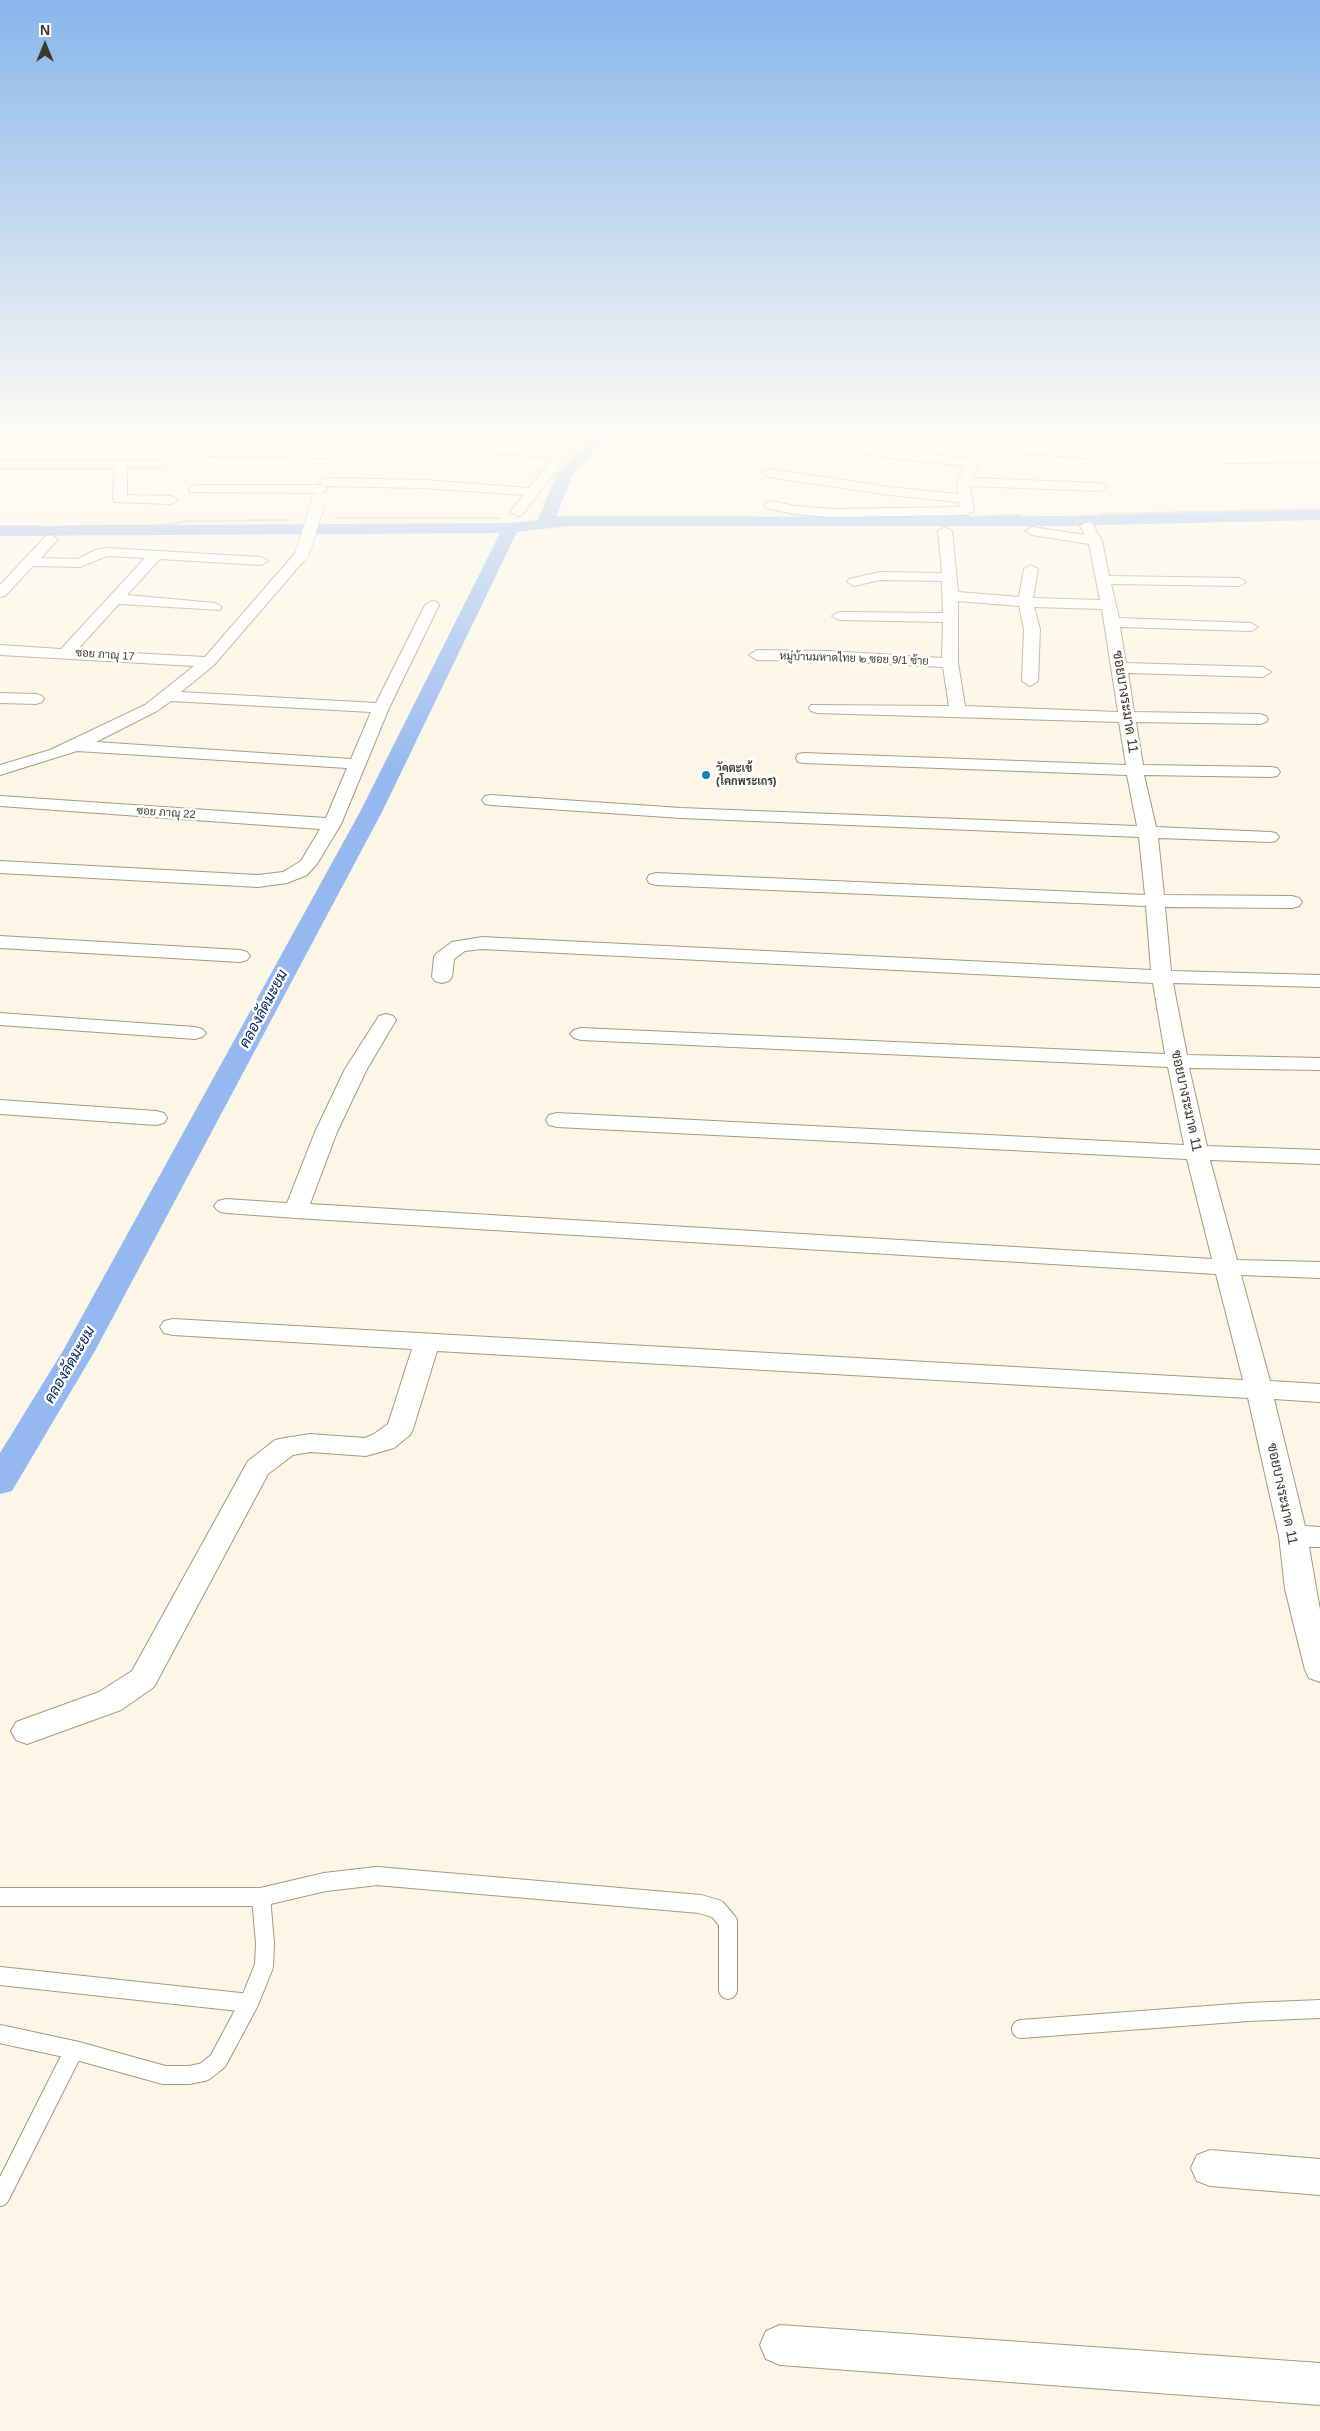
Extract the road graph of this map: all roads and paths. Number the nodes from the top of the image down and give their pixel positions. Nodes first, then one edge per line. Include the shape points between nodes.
1 (39, 546) edge
2 (304, 546) edge
3 (946, 546) edge
4 (1094, 546) edge
5 (156, 555) junction
6 (261, 561) dead end
7 (28, 562) junction
8 (1031, 569) dead end
9 (948, 577) junction
10 (1102, 580) junction
11 (854, 582) dead end
12 (1239, 582) dead end
13 (0, 593) edge
14 (951, 596) junction
15 (116, 599) junction
16 (1025, 602) junction
17 (432, 605) dead end
18 (215, 607) dead end
19 (1110, 614) junction
20 (839, 616) dead end
21 (951, 618) junction
22 (1251, 626) dead end
23 (0, 650) edge
24 (66, 652) junction
25 (757, 655) dead end
26 (209, 662) junction
27 (950, 663) junction
28 (1120, 668) junction
29 (1263, 672) dead end
30 (1030, 681) dead end
31 (168, 696) junction
32 (0, 698) edge
33 (36, 699) dead end
34 (381, 708) junction
35 (817, 708) dead end
36 (958, 711) junction
37 (1126, 717) junction
38 (1260, 719) dead end
39 (75, 746) junction
40 (0, 752) edge
41 (56, 754) junction
42 (804, 758) dead end
43 (357, 764) junction
44 (0, 770) edge
45 (1135, 770) junction
46 (1272, 772) dead end
47 (491, 800) dead end
48 (0, 801) edge
49 (332, 824) junction
50 (1148, 833) junction
51 (1270, 837) dead end
52 (3, 871) edge
53 (656, 879) dead end
54 (1154, 900) junction
55 (1292, 902) dead end
56 (0, 942) edge
57 (240, 956) dead end
58 (442, 977) dead end
59 (1162, 977) junction
60 (1320, 981) edge
61 (0, 1019) edge
62 (386, 1020) dead end
63 (195, 1033) dead end
64 (581, 1034) dead end
65 (1177, 1061) junction
66 (1320, 1064) edge
67 (0, 1107) edge
68 (156, 1118) dead end
69 (557, 1120) dead end
70 (1197, 1153) junction
71 (1320, 1157) edge
72 (226, 1206) dead end
73 (296, 1211) junction
74 (1227, 1267) junction
75 (1320, 1270) edge
76 (173, 1327) dead end
77 (427, 1341) junction
78 (1259, 1390) junction
79 (1320, 1393) edge
80 (1306, 1537) edge
81 (1320, 1670) edge
82 (27, 1731) dead end
83 (0, 1896) edge
84 (261, 1897) junction
85 (0, 1976) edge
86 (728, 1990) dead end
87 (249, 2003) junction
88 (1320, 2009) edge
89 (1021, 2029) dead end
90 (0, 2034) edge
91 (74, 2050) junction
92 (1210, 2168) dead end
93 (1320, 2176) edge
94 (0, 2197) edge
95 (780, 2345) dead end
96 (1320, 2384) edge

1 - 7 street
2 - 26 street, bridge via 302,554
3 - 9 street
4 - 10 street, ซอยบางระมาด 11
5 - 6 street
5 - 7 street via 107,552 80,563
5 - 15 street
7 - 13 street
8 - 16 street
9 - 11 street via 880,576
9 - 14 street
10 - 12 street
10 - 19 street, ซอยบางระมาด 11
14 - 16 street
14 - 21 street
15 - 18 street
15 - 24 street
16 - 19 street
16 - 30 street via 1032,629
17 - 34 street
19 - 22 street
19 - 28 street, ซอยบางระมาด 11
20 - 21 street
21 - 27 street
23 - 24 street, ซอย ภาณุ 17
24 - 26 street, ซอย ภาณุ 17
25 - 27 street, หมู่บ้านมหาดไทย ๒ ซอย 9/1 ซ้าย
26 - 31 street
27 - 36 street
28 - 29 street
28 - 37 street, ซอยบางระมาด 11
31 - 34 street
31 - 39 street via 151,708
32 - 33 street
34 - 43 street
35 - 36 street
36 - 37 street
37 - 38 street
37 - 45 street, ซอยบางระมาด 11
39 - 41 street
39 - 43 street
40 - 41 street
41 - 44 street
42 - 45 street
43 - 49 street
45 - 46 street
45 - 50 street, ซอยบางระมาด 11
47 - 50 street via 681,813
48 - 49 street, ซอย ภาณุ 22
49 - 52 street via 308,864 287,877 274,880
50 - 51 street
50 - 54 street, ซอยบางระมาด 11
53 - 54 street
54 - 55 street
54 - 59 street, ซอยบางระมาด 11
56 - 57 street
58 - 59 street via 444,957 459,946 482,943
59 - 60 street
59 - 65 street, ซอยบางระมาด 11
61 - 63 street
62 - 73 street via 356,1070 326,1132
64 - 65 street
65 - 66 street
65 - 70 street, ซอยบางระมาด 11
67 - 68 street
69 - 70 street
70 - 71 street
70 - 74 street, ซอยบางระมาด 11
72 - 73 street
73 - 74 street
74 - 75 street
74 - 78 street, ซอยบางระมาด 11
76 - 77 street
77 - 78 street
77 - 82 street via 400,1429 384,1441 366,1447 310,1443 285,1447 258,1468 143,1679 110,1701
78 - 79 street
78 - 80 street, ซอยบางระมาด 11
80 - 81 street, ซอยบางระมาด 11 via 1300,1589
83 - 84 lane
84 - 86 lane via 325,1882 377,1876 700,1904 718,1909 728,1922
84 - 87 lane via 264,1966
85 - 87 lane
87 - 91 lane via 218,2061 204,2072 164,2075
88 - 89 lane
90 - 91 lane
91 - 94 lane
92 - 93 street
95 - 96 street

